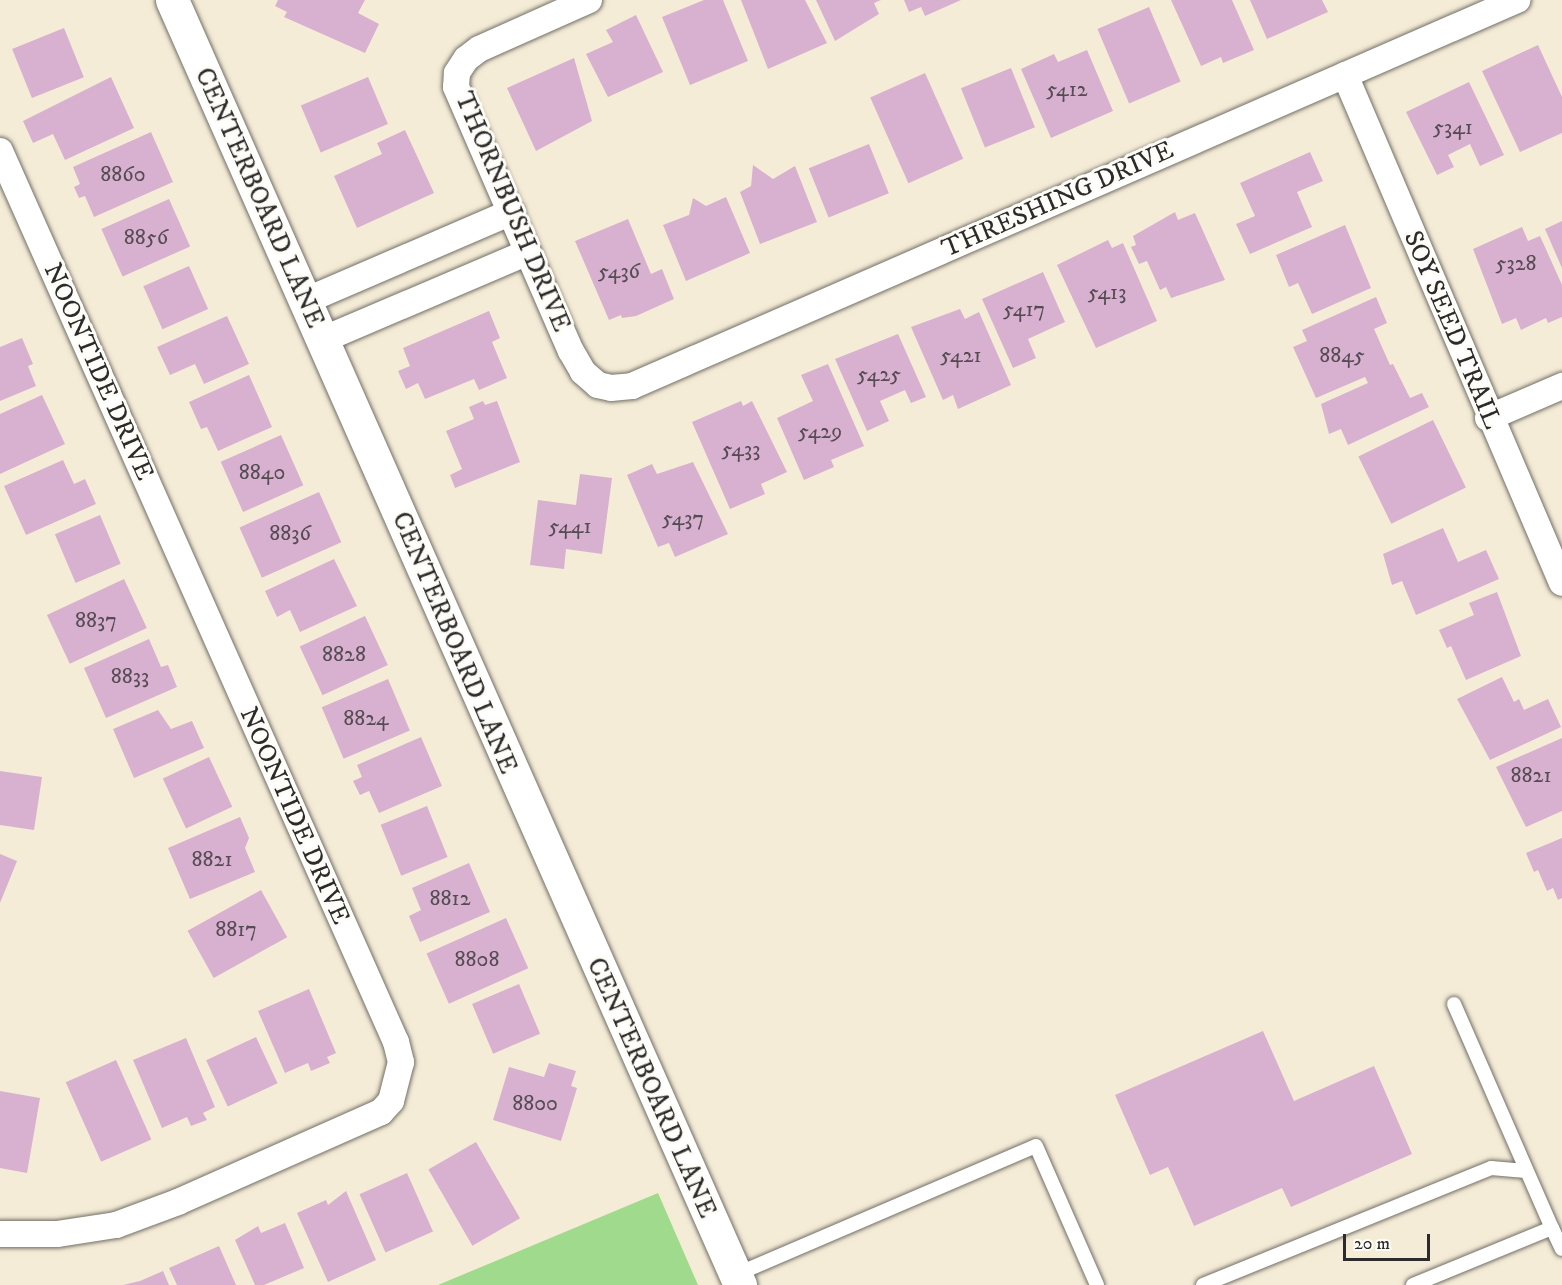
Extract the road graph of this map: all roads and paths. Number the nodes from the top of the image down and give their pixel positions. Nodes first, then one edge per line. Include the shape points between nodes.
1 (171, 0) edge
2 (589, 0) edge
3 (1517, 0) edge
4 (1345, 75) junction
5 (0, 151) edge
6 (512, 212) junction
7 (528, 252) junction
8 (305, 301) junction
9 (322, 340) junction
10 (598, 385) joint
11 (1562, 386) edge
12 (1488, 418) junction
13 (1562, 583) edge
14 (1454, 1004) dead end
15 (1526, 1170) junction
16 (1552, 1228) junction
17 (0, 1234) edge
18 (1562, 1250) edge
19 (737, 1280) edge
20 (1097, 1285) edge
21 (1203, 1285) edge
22 (1413, 1285) edge

1 - 8 street, CENTERBOARD LANE
2 - 6 street, THORNBUSH DRIVE via 479,49 457,73 456,87
3 - 4 street, THRESHING DRIVE
4 - 10 street, THRESHING DRIVE via 632,386
4 - 12 street, SOY SEED TRAIL
5 - 17 street, NOONTIDE DRIVE via 396,1042 401,1062 391,1101 381,1112 189,1198 116,1226 57,1234
6 - 7 street, THORNBUSH DRIVE
6 - 8 street
7 - 9 street
7 - 10 street, THORNBUSH DRIVE via 571,351 583,372
8 - 9 street, CENTERBOARD LANE
9 - 19 street, CENTERBOARD LANE
11 - 12 street
12 - 13 street, SOY SEED TRAIL
14 - 15 lane
15 - 16 lane
15 - 21 lane via 1491,1168
16 - 18 lane
16 - 22 lane
19 - 20 lane via 1036,1146

